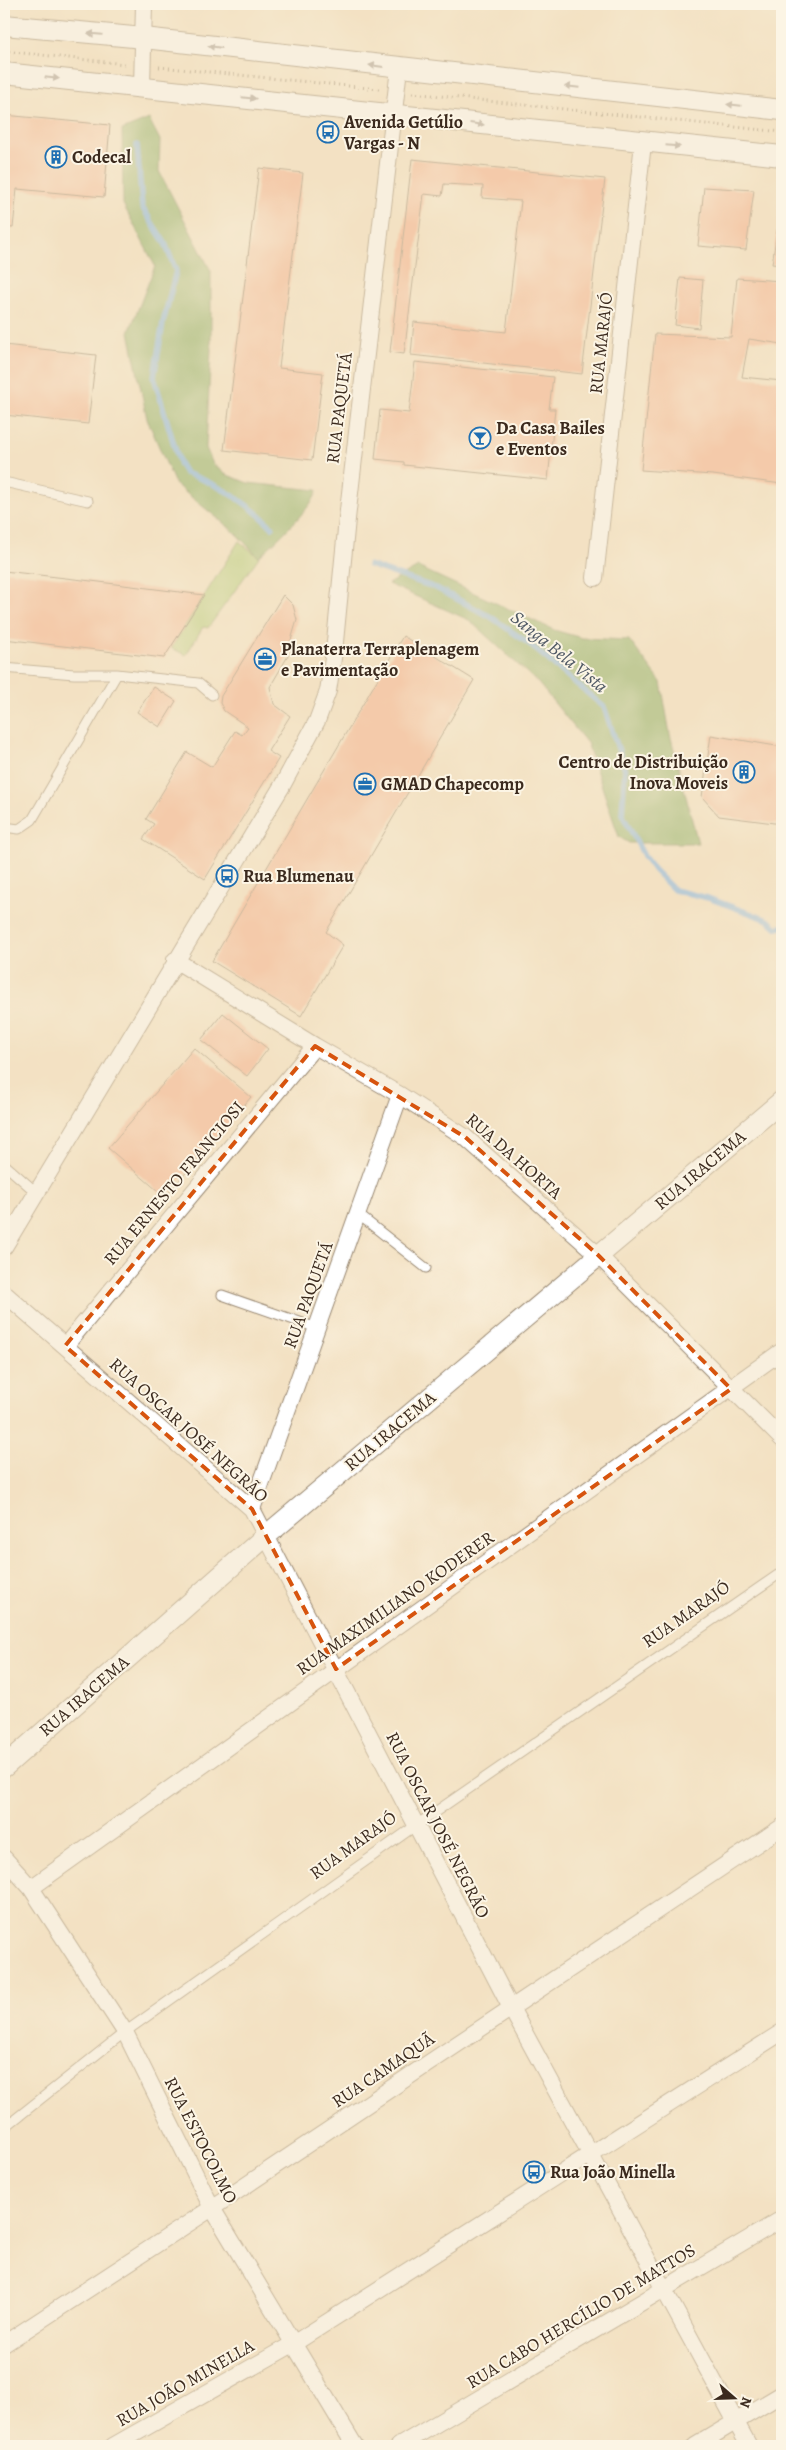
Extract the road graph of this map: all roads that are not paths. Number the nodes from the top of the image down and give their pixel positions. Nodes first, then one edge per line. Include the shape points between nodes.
1 (144, 4) edge
2 (4, 25) edge
3 (144, 38) junction
4 (399, 68) junction
5 (4, 74) edge
6 (142, 88) junction
7 (782, 110) edge
8 (394, 114) junction
9 (643, 143) junction
10 (782, 156) edge
11 (4, 482) edge
12 (88, 501) dead end
13 (594, 578) dead end
14 (4, 668) edge
15 (117, 674) junction
16 (212, 695) dead end
17 (4, 827) edge
18 (175, 960) junction
19 (315, 1046) junction
20 (400, 1095) junction
21 (782, 1101) edge
22 (4, 1164) edge
23 (37, 1193) junction
24 (359, 1215) junction
25 (4, 1247) edge
26 (598, 1255) junction
27 (426, 1268) dead end
28 (4, 1293) edge
29 (222, 1295) dead end
30 (317, 1328) junction
31 (65, 1346) junction
32 (782, 1350) edge
33 (731, 1388) junction
34 (782, 1438) edge
35 (252, 1509) junction
36 (267, 1535) junction
37 (782, 1572) edge
38 (336, 1669) junction
39 (4, 1767) edge
40 (415, 1826) junction
41 (782, 1826) edge
42 (4, 1858) edge
43 (31, 1888) junction
44 (511, 2008) junction
45 (125, 2032) junction
46 (782, 2032) edge
47 (4, 2128) edge
48 (590, 2156) junction
49 (212, 2208) junction
50 (782, 2219) edge
51 (664, 2290) junction
52 (4, 2344) edge
53 (293, 2344) junction
54 (782, 2394) edge
55 (736, 2422) junction
56 (113, 2446) edge
57 (355, 2446) edge
58 (399, 2446) edge
59 (695, 2446) edge
60 (749, 2446) edge

1 - 3 street
3 -> 2 street
4 -> 3 street
3 - 6 street
7 -> 4 street
4 - 8 street, RUA PAQUETÁ
5 -> 6 street
6 -> 8 street
8 -> 9 street
8 - 18 street, RUA PAQUETÁ via 328,691 303,748
9 -> 10 street
9 - 13 street, RUA MARAJÓ
11 - 12 lane
14 - 15 lane
15 - 16 lane via 198,683
15 - 17 lane via 32,820 19,828
18 - 19 street, RUA DA HORTA
18 - 23 street
19 - 20 street, RUA DA HORTA
19 - 31 street, RUA ERNESTO FRANCIOSI
20 - 24 street, RUA PAQUETÁ
20 - 26 street, RUA DA HORTA via 465,1137
21 - 26 street, RUA IRACEMA
22 - 23 lane
23 - 25 street
24 - 27 lane
24 - 30 street, RUA PAQUETÁ
26 - 33 street, RUA DA HORTA
26 - 36 street, RUA IRACEMA
28 - 31 street, RUA OSCAR JOSÉ NEGRÃO
29 - 30 lane
30 - 35 street, RUA PAQUETÁ
31 - 35 street, RUA OSCAR JOSÉ NEGRÃO
32 - 33 street, RUA MAXIMILIANO KODERER
33 - 34 street, RUA DA HORTA
33 - 38 street, RUA MAXIMILIANO KODERER
35 - 36 street, RUA OSCAR JOSÉ NEGRÃO
36 - 38 street, RUA OSCAR JOSÉ NEGRÃO
36 - 39 street, RUA IRACEMA
37 - 40 lane, RUA MARAJÓ
38 - 40 street, RUA OSCAR JOSÉ NEGRÃO
38 - 43 street, RUA MAXIMILIANO KODERER
40 - 44 street, RUA OSCAR JOSÉ NEGRÃO
40 - 45 lane, RUA MARAJÓ
41 - 44 street, RUA CAMAQUÃ
42 - 43 street, RUA ESTOCOLMO
43 - 45 street, RUA ESTOCOLMO
44 - 48 street, RUA OSCAR JOSÉ NEGRÃO
44 - 49 street, RUA CAMAQUÃ
45 - 47 lane, RUA MARAJÓ
45 - 49 street, RUA ESTOCOLMO
46 - 48 street, RUA JOÃO MINELLA
48 - 51 street, RUA OSCAR JOSÉ NEGRÃO
48 - 53 street, RUA JOÃO MINELLA
49 - 52 street, RUA CAMAQUÃ
49 - 53 street, RUA ESTOCOLMO
50 - 51 street, RUA CABO HERCÍLIO DE MATTOS
51 - 55 street, RUA OSCAR JOSÉ NEGRÃO
51 - 58 street, RUA CABO HERCÍLIO DE MATTOS
53 - 56 street, RUA JOÃO MINELLA
53 - 57 street, RUA ESTOCOLMO
54 - 55 street
55 - 59 street
55 - 60 street, RUA OSCAR JOSÉ NEGRÃO

